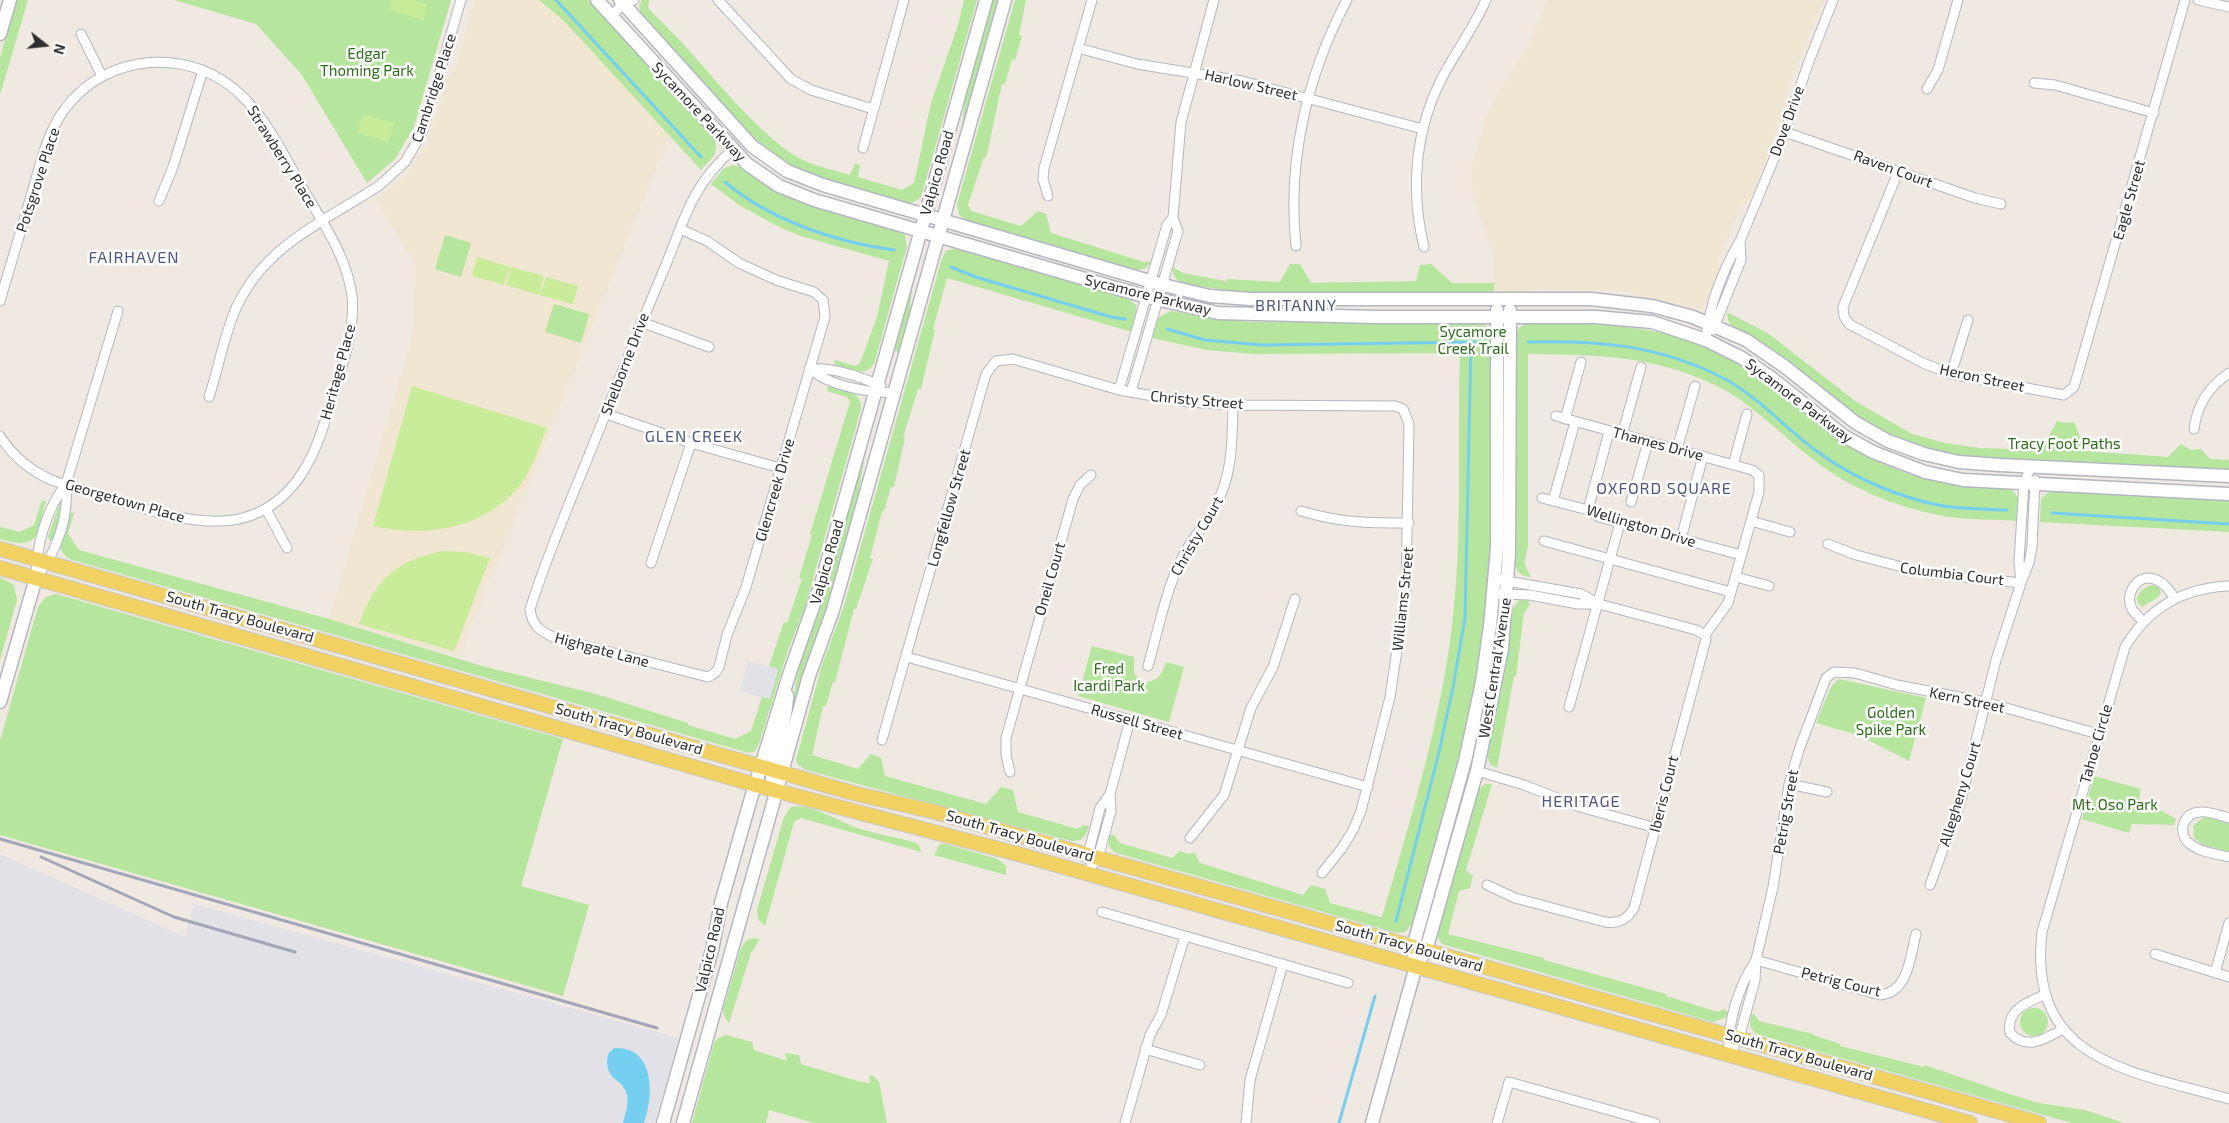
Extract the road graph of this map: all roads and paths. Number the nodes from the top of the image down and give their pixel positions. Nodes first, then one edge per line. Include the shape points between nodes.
1 (10, 0) edge
2 (461, 0) edge
3 (597, 0) edge
4 (718, 0) edge
5 (904, 0) edge
6 (986, 0) edge
7 (1005, 0) edge
8 (1092, 0) edge
9 (1214, 0) edge
10 (1347, 0) edge
11 (1486, 0) edge
12 (1833, 0) edge
13 (1958, 0) edge
14 (2185, 0) edge
15 (2198, 0) edge
16 (625, 1) edge
17 (2229, 7) edge
18 (611, 16) junction
19 (0, 34) edge
20 (80, 34) dead end
21 (1078, 48) junction
22 (203, 70) junction
23 (1194, 72) junction
24 (102, 76) junction
25 (2034, 83) dead end
26 (1927, 90) dead end
27 (1308, 98) junction
28 (873, 109) junction
29 (2154, 112) junction
30 (1423, 129) junction
31 (1785, 132) junction
32 (863, 148) dead end
33 (732, 150) junction
34 (1898, 172) junction
35 (1048, 196) dead end
36 (159, 201) dead end
37 (2001, 204) dead end
38 (925, 215) junction
39 (322, 220) junction
40 (943, 220) junction
41 (680, 229) junction
42 (921, 231) junction
43 (938, 236) junction
44 (1296, 246) dead end
45 (1424, 247) dead end
46 (1157, 283) junction
47 (1153, 299) junction
48 (1497, 300) junction
49 (1510, 300) junction
50 (0, 301) edge
51 (118, 311) dead end
52 (1497, 316) junction
53 (1510, 316) junction
54 (1968, 320) dead end
55 (641, 322) junction
56 (1712, 324) junction
57 (1706, 340) junction
58 (709, 347) dead end
59 (996, 361) joint
60 (1581, 362) dead end
61 (1641, 367) dead end
62 (810, 369) junction
63 (2229, 373) edge
64 (1951, 374) junction
65 (1695, 386) dead end
66 (876, 389) junction
67 (1119, 390) junction
68 (1131, 392) junction
69 (894, 393) junction
70 (2064, 394) joint
71 (209, 396) dead end
72 (1233, 405) junction
73 (1403, 409) joint
74 (606, 414) junction
75 (1747, 414) dead end
76 (1556, 416) dead end
77 (1570, 420) junction
78 (2194, 429) dead end
79 (1609, 432) junction
80 (1622, 435) junction
81 (0, 436) edge
82 (1648, 442) junction
83 (691, 443) junction
84 (1677, 449) junction
85 (1703, 456) junction
86 (1733, 464) junction
87 (2031, 466) junction
88 (780, 468) junction
89 (1091, 475) dead end
90 (2229, 476) edge
91 (66, 484) junction
92 (2030, 484) junction
93 (2229, 494) edge
94 (1542, 498) dead end
95 (1553, 501) junction
96 (1631, 502) dead end
97 (266, 509) junction
98 (1588, 510) junction
99 (1301, 511) dead end
100 (1751, 521) junction
101 (1620, 522) junction
102 (1409, 523) junction
103 (1790, 532) dead end
104 (1681, 539) junction
105 (1544, 541) dead end
106 (1828, 544) dead end
107 (287, 548) dead end
108 (0, 549) edge
109 (1741, 555) junction
110 (1610, 559) junction
111 (42, 561) junction
112 (651, 562) dead end
113 (0, 568) edge
114 (1736, 577) junction
115 (36, 578) junction
116 (2021, 583) junction
117 (1768, 586) dead end
118 (2229, 586) edge
119 (1501, 587) junction
120 (537, 588) joint
121 (1731, 592) junction
122 (2174, 597) junction
123 (1294, 599) dead end
124 (1599, 604) junction
125 (2143, 621) junction
126 (1705, 635) junction
127 (907, 657) junction
128 (1148, 666) dead end
129 (1834, 672) joint
130 (711, 676) joint
131 (1020, 689) junction
132 (0, 702) edge
133 (1985, 702) junction
134 (1569, 707) dead end
135 (1130, 720) junction
136 (2098, 734) junction
137 (882, 740) dead end
138 (1238, 750) junction
139 (772, 769) junction
140 (1477, 771) junction
141 (1010, 772) dead end
142 (755, 784) junction
143 (1789, 784) junction
144 (1368, 787) junction
145 (777, 791) junction
146 (1827, 792) dead end
147 (2229, 818) edge
148 (1656, 828) junction
149 (1190, 838) dead end
150 (1092, 856) junction
151 (2229, 857) edge
152 (1086, 873) junction
153 (1322, 873) dead end
154 (1487, 885) dead end
155 (1930, 885) dead end
156 (1102, 912) dead end
157 (2229, 923) edge
158 (1916, 934) dead end
159 (1185, 936) junction
160 (1420, 948) junction
161 (2155, 954) dead end
162 (1756, 960) junction
163 (1283, 964) junction
164 (1416, 966) junction
165 (2215, 973) junction
166 (2229, 977) edge
167 (1348, 983) dead end
168 (2044, 995) junction
169 (2063, 1028) junction
170 (1734, 1037) junction
171 (1145, 1050) junction
172 (1729, 1055) junction
173 (1200, 1066) dead end
174 (2229, 1099) edge
175 (663, 1123) edge
176 (683, 1123) edge
177 (1125, 1123) edge
178 (1246, 1123) edge
179 (1372, 1123) edge
180 (1497, 1123) edge
181 (1655, 1123) edge
182 (1970, 1123) edge
183 (2038, 1123) edge

1 - 19 main road
2 - 39 street, Cambridge Place via 427,118 414,148 380,186
3 - 18 main road, Sycamore Parkway
4 - 28 street via 791,79 811,90
5 - 28 street
6 - 38 main road, Valpico Road
7 - 40 main road, Valpico Road
8 - 21 street
9 - 23 street
10 - 27 street via 1329,38
11 - 30 street via 1442,77
12 - 31 street, Dove Drive
13 - 26 street via 1938,70
14 - 29 street, Eagle Street
15 - 17 street
16 - 18 street
16 - 38 main road, Sycamore Parkway via 741,135 775,164 809,181
18 - 33 main road, Sycamore Parkway
20 - 24 street
21 - 23 street, Harlow Street via 1138,64
21 - 35 street via 1044,168 1043,179
22 - 24 street, Strawberry Place via 168,62 145,62
22 - 36 street
22 - 39 street, Strawberry Place via 233,87 259,115
23 - 27 street, Harlow Street
23 - 46 street via 1181,122 1173,218 1178,231
24 - 50 street, Potsgrove Place via 77,94 50,135
25 - 29 street via 2055,85
27 - 30 street, Harlow Street
27 - 44 street via 1295,173
28 - 32 street
29 - 70 street, Eagle Street via 2074,387
30 - 45 street via 1416,178
31 - 34 street, Raven Court
31 - 56 street, Dove Drive via 1740,241 1740,260
33 - 41 street, Shelborne Drive via 699,186
33 - 42 main road, Sycamore Parkway via 765,177 797,194
34 - 37 street, Raven Court
34 - 64 street, Heron Street via 1843,307 1844,316 1849,324 1922,363
38 - 40 main road, Sycamore Parkway
38 - 42 main road, Valpico Road
39 - 71 street, Cambridge Place via 274,254 243,295
39 - 97 street, Heritage Place via 345,266 352,296 352,327 314,453 299,479 278,502
40 - 43 main road, Valpico Road
40 - 46 main road, Sycamore Parkway
41 - 55 street, Shelborne Drive
41 - 62 street, Glencreek Drive via 708,240 739,263 776,280 814,292 823,300 825,317
42 - 43 main road, Sycamore Parkway
42 - 66 main road, Valpico Road
43 - 47 main road, Sycamore Parkway
43 - 69 main road, Valpico Road
46 - 47 street
46 - 48 main road, Sycamore Parkway via 1210,296 1251,299
47 - 52 main road, Sycamore Parkway via 1210,312 1246,315
47 - 67 street
47 - 68 street
48 - 49 main road, Sycamore Parkway
48 - 52 main road, West Central Avenue
49 - 53 main road, West Central Avenue
49 - 56 main road, Sycamore Parkway via 1629,302
51 - 91 street
52 - 53 main road, Sycamore Parkway
52 - 119 main road, West Central Avenue
53 - 57 main road, Sycamore Parkway via 1631,319 1652,322
53 - 119 main road, West Central Avenue
54 - 64 street
55 - 58 street
55 - 74 street, Shelborne Drive
56 - 57 street, Dove Drive
56 - 87 main road, Sycamore Parkway via 1769,355 1856,423 1888,441 1943,459
57 - 92 main road, Sycamore Parkway via 1757,368 1844,436 1890,460 1943,477
59 - 67 street, Christy Street via 1013,359
59 - 127 street, Longfellow Street via 986,374
60 - 77 street
61 - 80 street
62 - 66 street via 826,368
62 - 88 street, Glencreek Drive
63 - 78 street via 2201,401
64 - 70 street, Heron Street
65 - 84 street
66 - 69 street
66 - 139 main road, Valpico Road via 821,584 788,680 787,715
67 - 68 street, Christy Street
68 - 72 street, Christy Street via 1188,402
69 - 139 main road, Valpico Road via 833,610
72 - 73 street, Christy Street via 1387,404
72 - 128 street, Christy Court via 1232,454 1225,486 1171,582
73 - 102 street, Williams Street via 1409,424
74 - 83 street
74 - 120 street, Shelborne Drive
75 - 86 street
76 - 77 street, Thames Drive
77 - 79 street, Thames Drive
77 - 95 street
79 - 80 street, Thames Drive
79 - 98 street
80 - 82 street, Thames Drive
81 - 91 street, Georgetown Place via 30,467 48,479
82 - 84 street, Thames Drive
82 - 96 street
83 - 88 street
83 - 112 street
84 - 85 street, Thames Drive
85 - 86 street, Thames Drive
85 - 104 street
86 - 100 street, Thames Drive via 1759,474 1760,484
87 - 90 main road, Sycamore Parkway
87 - 92 street
88 - 130 street, Glencreek Drive via 746,588 727,634 719,667
89 - 131 street, Oneil Court via 1073,499
91 - 97 street, Georgetown Place via 190,520 228,521
91 - 111 street via 52,503
91 - 111 street via 67,507
92 - 93 main road, Sycamore Parkway
92 - 116 street via 2019,561
94 - 95 street, Wellington Drive
95 - 98 street, Wellington Drive
97 - 107 street
98 - 101 street, Wellington Drive via 1599,517
99 - 102 street via 1355,523
100 - 103 street
100 - 109 street
101 - 104 street, Wellington Drive
101 - 110 street
102 - 144 street, Williams Street via 1406,590 1398,652
104 - 109 street, Wellington Drive
105 - 110 street
106 - 116 street, Columbia Court via 1864,558 1924,573
108 - 111 main road, South Tracy Boulevard
109 - 114 street
110 - 121 street
110 - 124 street
111 - 115 street
111 - 139 main road, South Tracy Boulevard
113 - 115 main road, South Tracy Boulevard
114 - 117 street
114 - 121 street
115 - 132 main road
115 - 142 main road, South Tracy Boulevard
116 - 133 street, Allegheny Court
118 - 122 street, Tahoe Circle
119 - 124 street via 1578,604
119 - 140 main road, West Central Avenue via 1498,673
119 - 160 main road, West Central Avenue via 1472,734
120 - 130 street, Highgate Lane via 530,609 531,620 539,631 695,675
121 - 126 street via 1723,612
122 - 125 street, Tahoe Circle
122 - 125 street via 2164,583 2146,578 2139,580 2130,595 2132,609
123 - 138 street via 1273,667 1251,708
124 - 126 street
124 - 134 street
125 - 136 street, Tahoe Circle via 2125,647
126 - 148 street, Iberis Court
127 - 131 street, Russell Street
127 - 137 street, Longfellow Street
129 - 133 street, Kern Street via 1849,672
129 - 143 street, Petrig Street via 1826,678 1820,690
131 - 135 street, Russell Street
131 - 141 street, Oneil Court via 1006,738
133 - 136 street, Kern Street
133 - 155 street, Allegheny Court via 1962,797
135 - 138 street, Russell Street
135 - 150 street via 1110,794 1111,812
136 - 168 street, Tahoe Circle via 2042,932 2040,960
138 - 144 street, Russell Street
138 - 149 street via 1224,795
139 - 142 main road, Valpico Road
139 - 145 main road, Valpico Road
139 - 150 main road, South Tracy Boulevard
140 - 148 street via 1580,807
140 - 160 main road, West Central Avenue
142 - 145 main road, South Tracy Boulevard
142 - 175 main road, Valpico Road
143 - 146 street
143 - 162 street, Petrig Street via 1773,887
144 - 153 street, Williams Street via 1353,830
145 - 152 main road, South Tracy Boulevard
145 - 176 main road, Valpico Road
147 - 151 street via 2199,811 2185,820 2182,830 2190,845
148 - 154 street, Iberis Court via 1634,908 1630,915 1615,923 1515,898
150 - 152 street
150 - 160 main road, South Tracy Boulevard
152 - 164 main road, South Tracy Boulevard
156 - 159 street
157 - 165 street
158 - 162 street, Petrig Court via 1903,980 1889,994
159 - 163 street
159 - 171 street via 1162,1014
160 - 164 main road, West Central Avenue
160 - 170 main road, South Tracy Boulevard
161 - 165 street
162 - 170 street, Petrig Street via 1755,980
163 - 167 street
163 - 178 street via 1250,1080
164 - 172 main road, South Tracy Boulevard
164 - 179 main road, West Central Avenue
165 - 166 street
168 - 169 street, Tahoe Circle
168 - 169 street via 2016,1010 2009,1024 2010,1033 2023,1043 2031,1043 2048,1038
169 - 174 street, Tahoe Circle via 2099,1060
170 - 172 street, Petrig Street
170 - 183 main road, South Tracy Boulevard
171 - 173 street
171 - 177 street
172 - 182 main road, South Tracy Boulevard
180 - 181 street via 1509,1082

